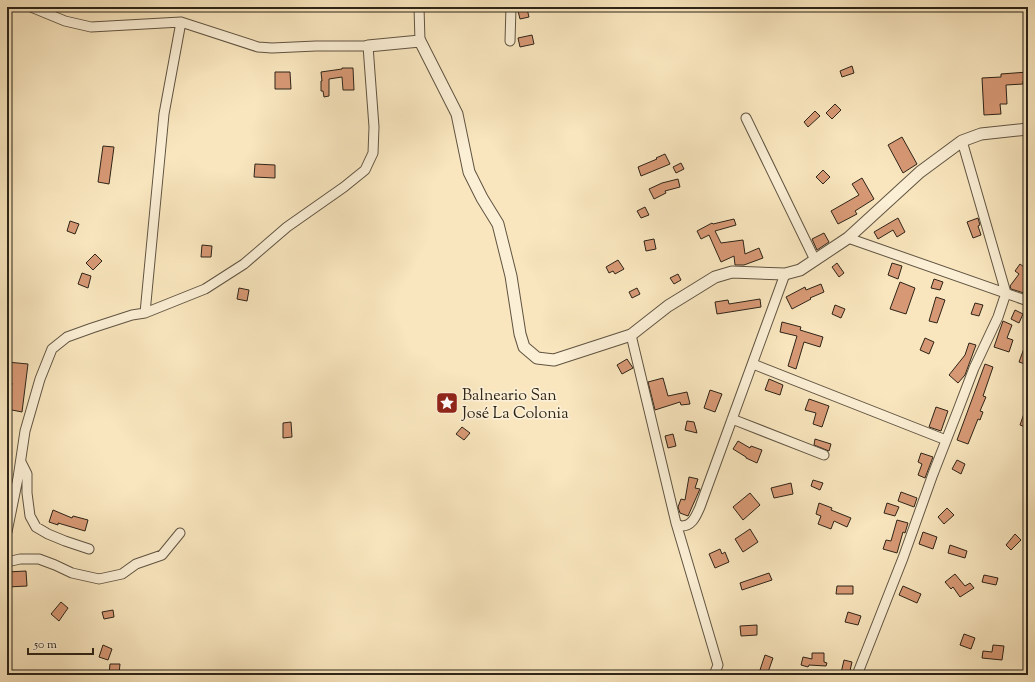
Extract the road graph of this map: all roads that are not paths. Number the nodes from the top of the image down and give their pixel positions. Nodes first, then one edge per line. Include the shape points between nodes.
1 (31, 7) edge
2 (419, 7) edge
3 (511, 7) edge
4 (181, 22) junction
5 (420, 41) junction
6 (510, 41) dead end
7 (368, 46) junction
8 (746, 118) dead end
9 (1028, 129) edge
10 (962, 141) junction
11 (848, 238) junction
12 (814, 260) junction
13 (786, 274) junction
14 (1006, 293) junction
15 (1028, 301) edge
16 (145, 313) junction
17 (631, 335) junction
18 (753, 364) junction
19 (732, 419) junction
20 (946, 440) junction
21 (824, 454) dead end
22 (21, 462) junction
23 (676, 523) junction
24 (7, 532) edge
25 (180, 533) dead end
26 (89, 549) dead end
27 (7, 562) edge
28 (714, 675) edge
29 (857, 675) edge

1 - 4 street via 65,21 92,27
2 - 5 street
3 - 6 street
4 - 7 street via 258,47
4 - 16 street via 164,114
5 - 7 street
5 - 17 street via 457,114 469,172 498,224 524,347 537,358 554,360
7 - 16 street via 374,127 373,153 365,170 287,227 237,268 205,289
8 - 12 street
9 - 10 street via 981,134
10 - 11 street via 920,172
10 - 14 street
11 - 12 street
11 - 14 street
12 - 13 street via 800,270
13 - 17 street via 732,272 715,277 668,306
13 - 18 street
14 - 15 street
14 - 20 street
16 - 22 street via 67,337 52,349 40,379 25,431
17 - 23 street
18 - 19 street
18 - 20 street
19 - 21 street
19 - 23 street via 694,520 684,526
20 - 29 street
22 - 24 street
22 - 26 street via 27,474 30,516 36,527
23 - 28 street via 718,665
25 - 27 street via 162,555 136,564 122,574 99,579 72,573 39,559

